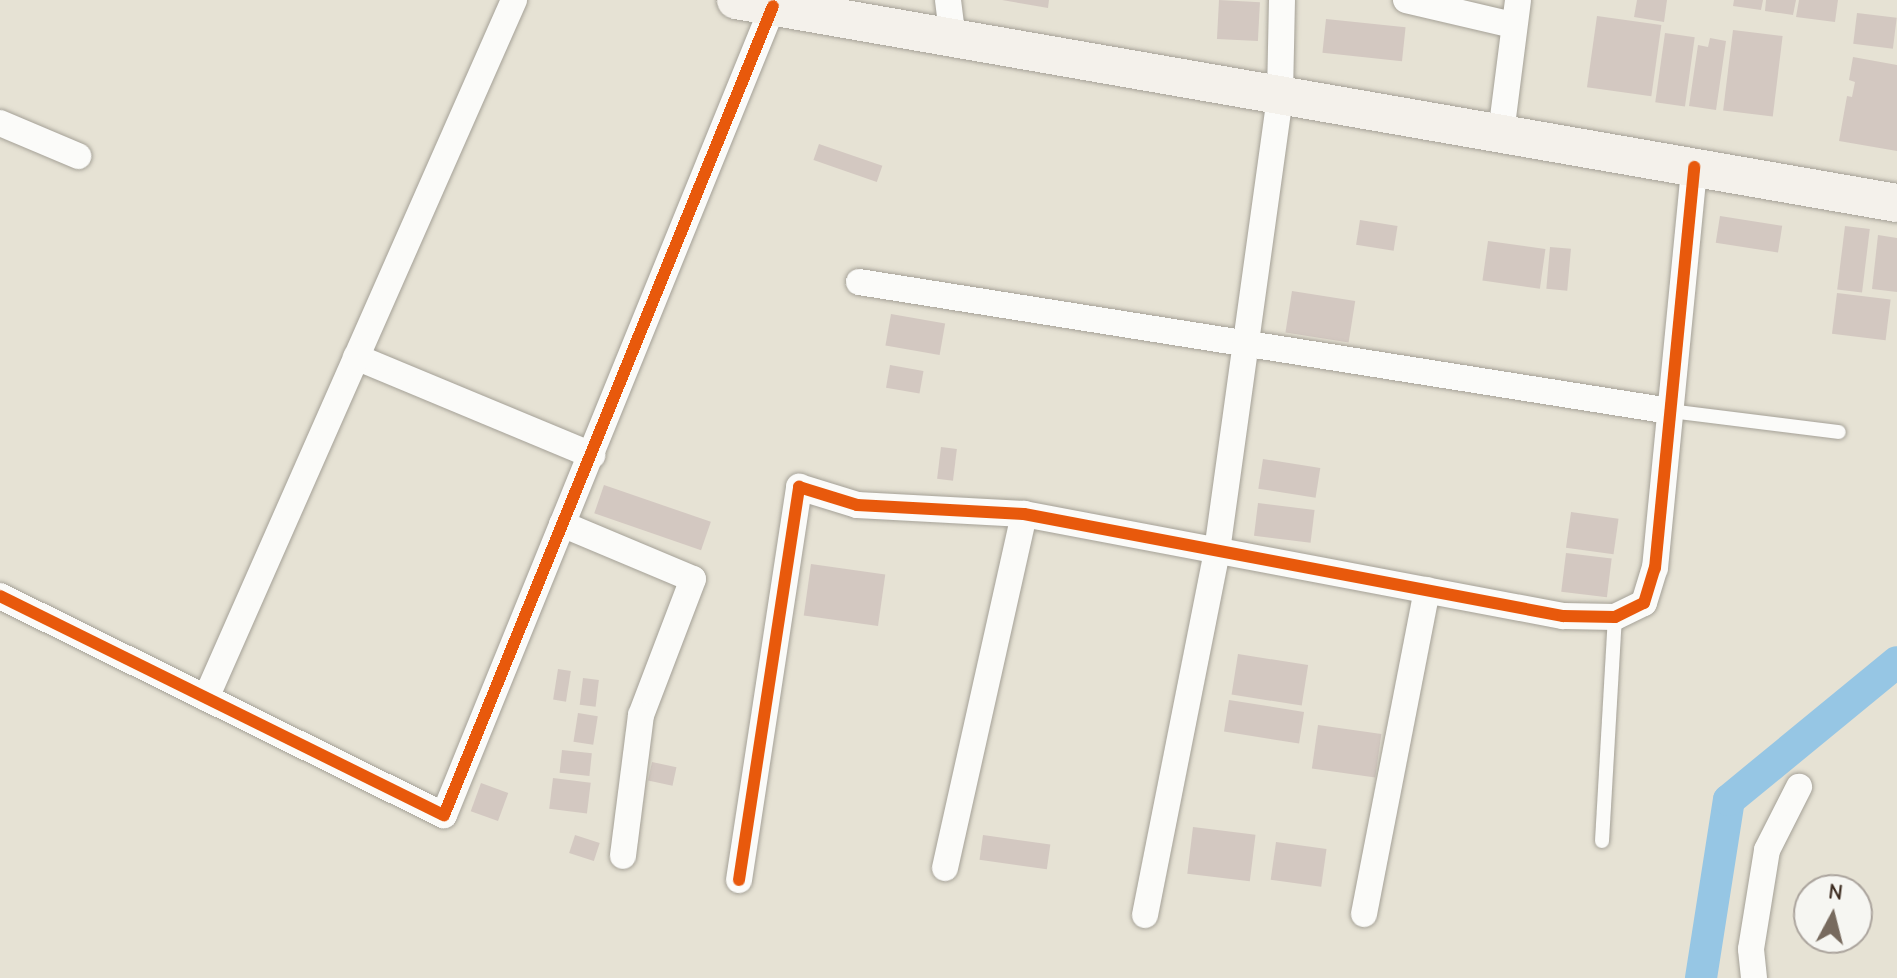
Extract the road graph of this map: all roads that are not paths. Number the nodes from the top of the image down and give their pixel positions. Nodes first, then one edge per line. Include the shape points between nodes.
1 (514, 0) edge
2 (948, 0) edge
3 (1282, 0) edge
4 (1406, 0) edge
5 (754, 3) edge
6 (1516, 13) edge
7 (953, 38) junction
8 (1280, 95) junction
9 (0, 123) edge
10 (1501, 133) junction
11 (78, 156) dead end
12 (1694, 167) junction
13 (1897, 203) edge
14 (859, 282) dead end
15 (1245, 344) junction
16 (356, 357) junction
17 (1670, 411) junction
18 (1839, 432) dead end
19 (592, 455) junction
20 (1024, 514) junction
21 (562, 524) junction
22 (1217, 551) junction
23 (1427, 590) junction
24 (0, 596) edge
25 (1615, 617) junction
26 (206, 698) junction
27 (1799, 787) dead end
28 (1602, 841) dead end
29 (623, 856) dead end
30 (945, 868) dead end
31 (739, 880) dead end
32 (1364, 914) dead end
33 (1145, 915) dead end
34 (1754, 978) edge

1 - 16 street
2 - 7 street
3 - 8 street
4 - 6 street
5 - 7 street
5 - 19 street
6 - 10 street
7 - 8 street
8 - 10 street
8 - 15 street
9 - 11 street
10 - 12 street
12 - 13 street
12 - 17 street
14 - 15 street
15 - 17 street
15 - 22 street
16 - 19 street
16 - 26 street
17 - 18 lane
17 - 25 street via 1655,568 1644,603
19 - 21 street
20 - 22 street
20 - 30 street
20 - 31 street via 857,505 799,487
21 - 26 street via 444,815
21 - 29 street via 693,579 641,715
22 - 23 street
22 - 33 street
23 - 25 street via 1563,616
23 - 32 street
24 - 26 street
25 - 28 lane
27 - 34 street via 1767,850 1751,949

